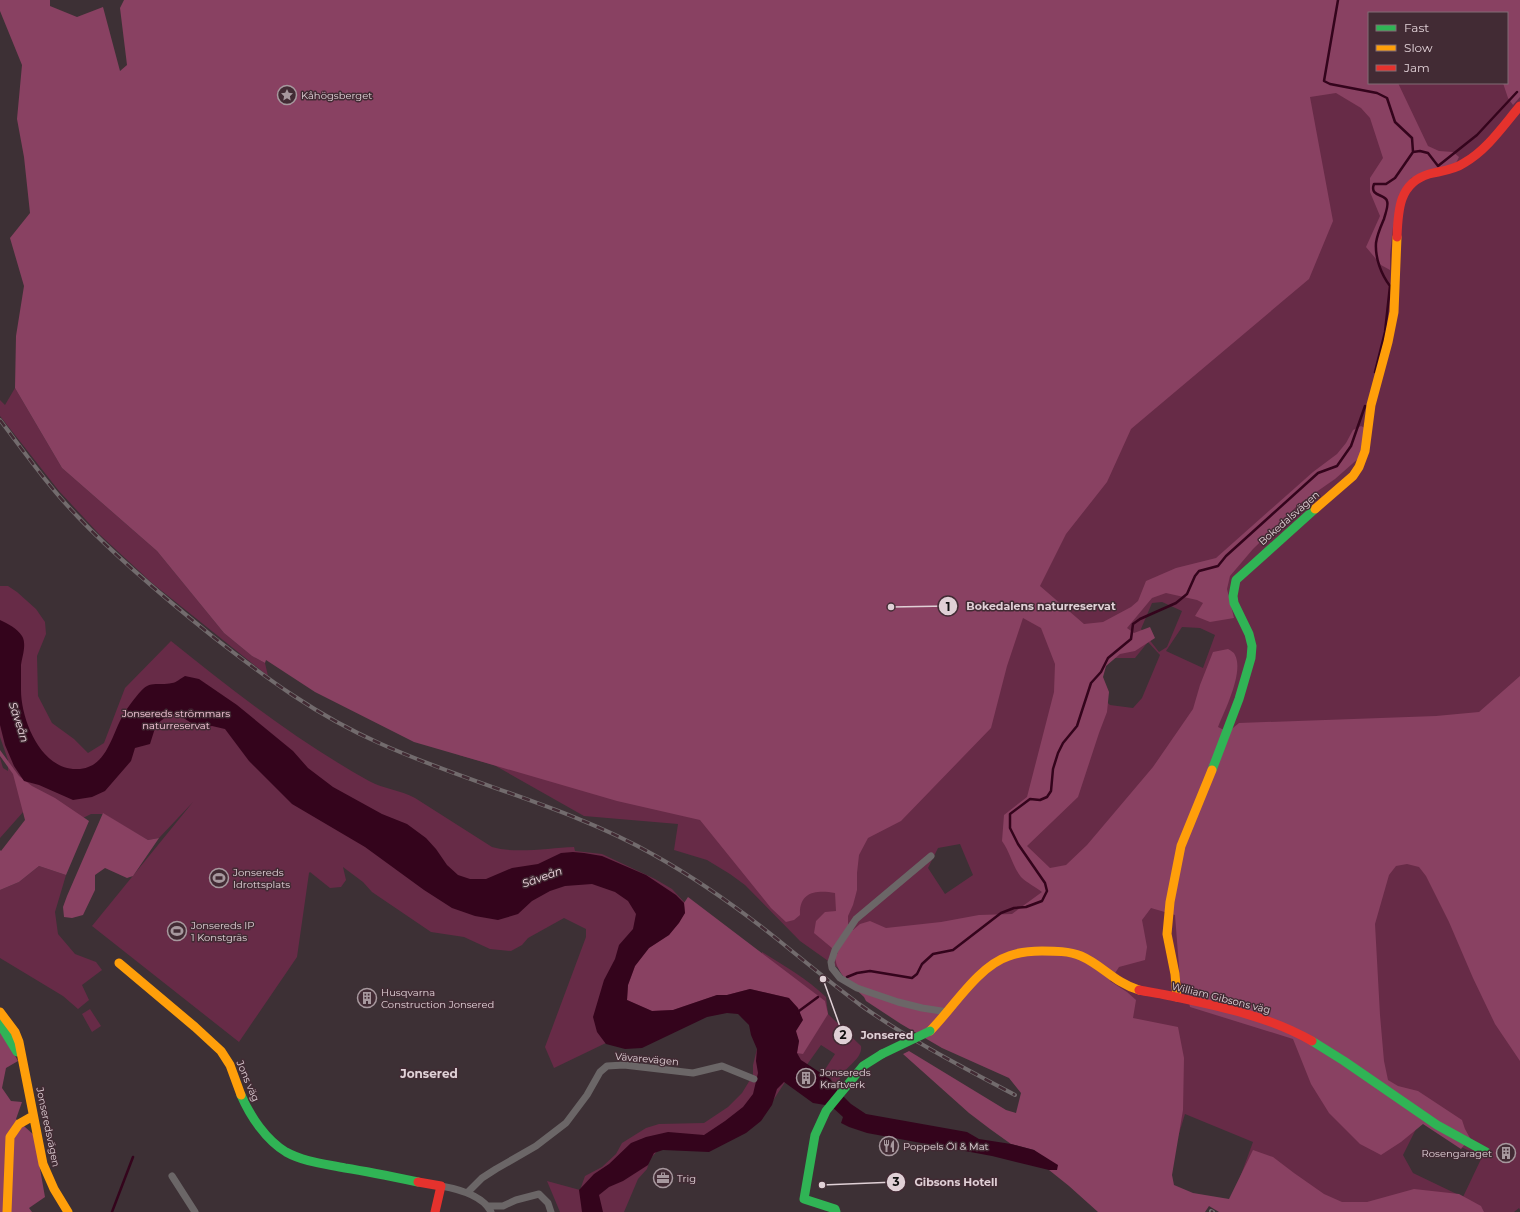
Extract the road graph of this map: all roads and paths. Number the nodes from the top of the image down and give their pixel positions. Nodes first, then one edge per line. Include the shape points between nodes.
1 (1520, 106) edge
2 (931, 856) dead end
3 (119, 963) dead end
4 (1177, 997) junction
5 (0, 1012) edge
6 (948, 1012) junction
7 (0, 1024) edge
8 (24, 1066) junction
9 (754, 1079) dead end
10 (33, 1116) junction
11 (1486, 1152) dead end
12 (172, 1176) dead end
13 (441, 1186) junction
14 (468, 1192) junction
15 (490, 1209) edge
16 (7, 1212) edge
17 (68, 1212) edge
18 (195, 1212) edge
19 (435, 1212) edge
20 (551, 1212) edge
21 (836, 1212) edge

1 - 4 street, Bokedalsvägen via 1491,139 1468,160 1455,167 1418,178 1406,190 1398,213 1395,302 1390,337 1370,407 1365,458 1353,476 1236,580 1234,603 1250,634 1251,658 1239,699 1176,864 1167,934
2 - 6 street via 856,919 830,962 840,978 857,988 898,1002
3 - 13 street, Jons väg via 221,1052 230,1066 244,1104 258,1126 275,1144 310,1161
4 - 6 street, William Gibsons väg via 1136,990 1116,981 1077,954 1039,951 1008,956 986,969
4 - 11 street, William Gibsons väg via 1241,1012 1296,1032 1344,1061 1444,1130
5 - 8 street, Jonseredsvägen via 15,1032
6 - 21 street, William Gibsons väg, bridge via 930,1031 863,1066 826,1111 815,1135 804,1199 835,1209
7 - 8 street, Jonseredsvägen
8 - 10 street, Jonseredsvägen
9 - 14 street, Vävarevägen via 722,1066 693,1073 624,1065 607,1066 600,1072 566,1123 536,1146 496,1168
10 - 16 street via 18,1124 10,1137
10 - 17 street, Jonseredsvägen via 43,1164 50,1182
12 - 18 street
13 - 14 street
13 - 19 street
14 - 15 street
15 - 20 street via 539,1194

